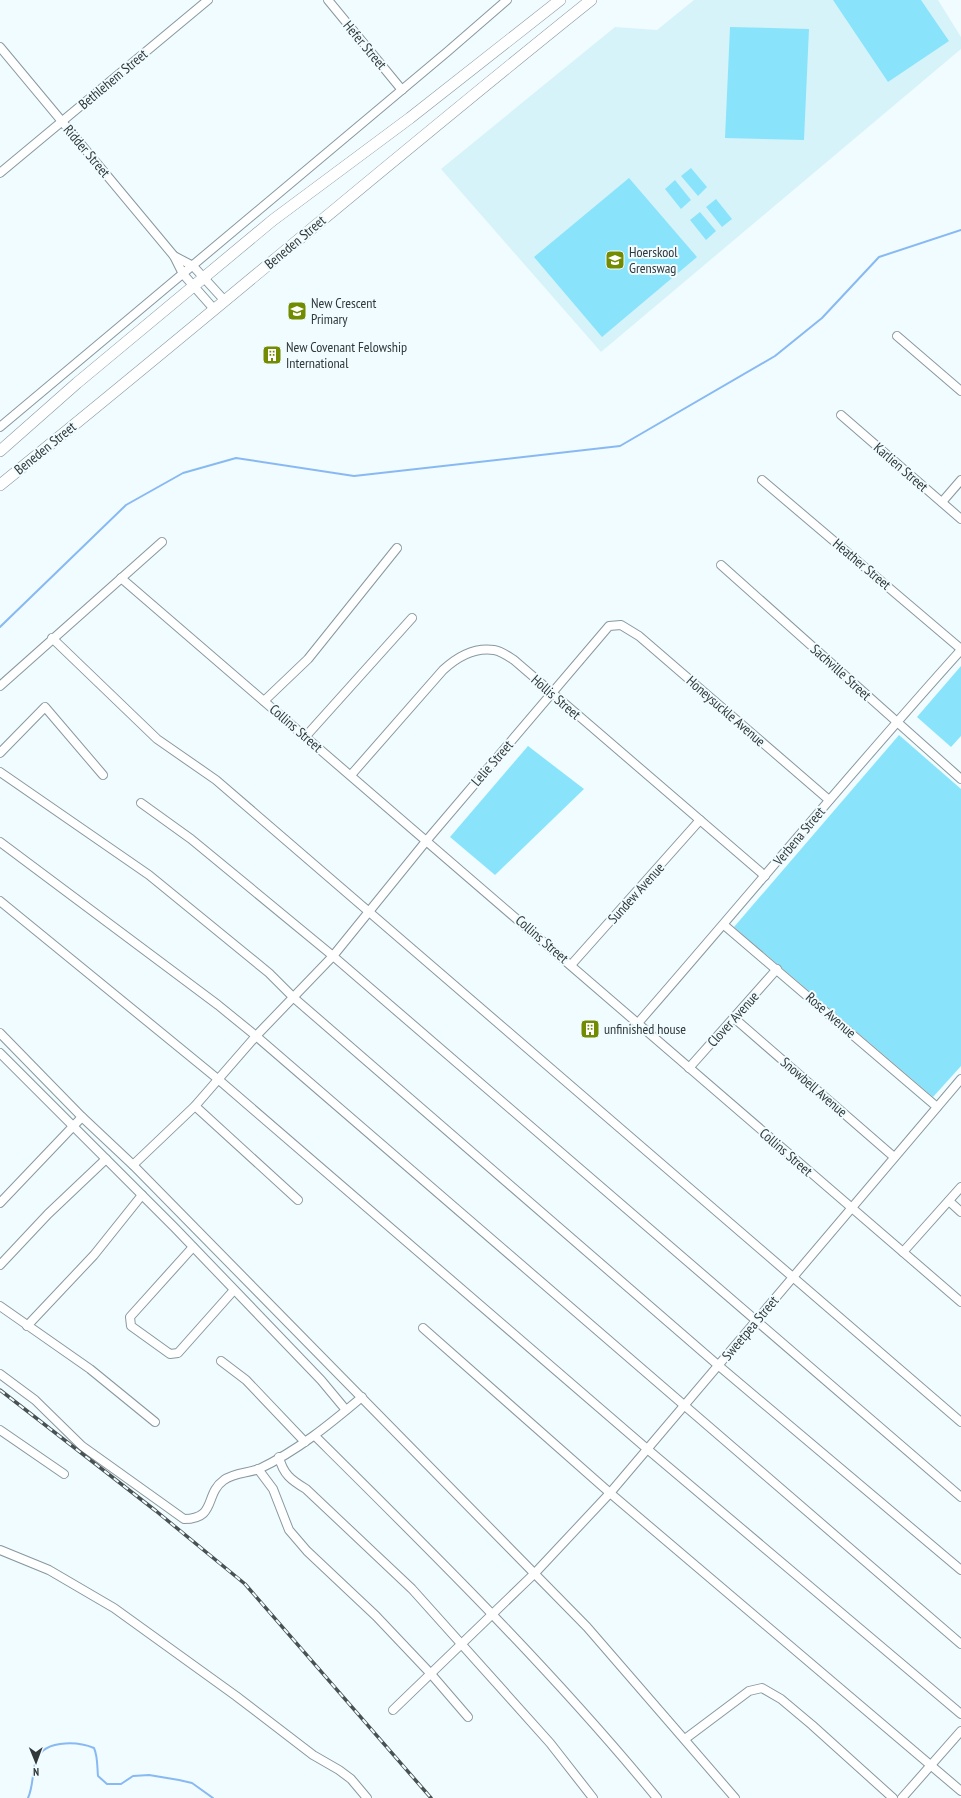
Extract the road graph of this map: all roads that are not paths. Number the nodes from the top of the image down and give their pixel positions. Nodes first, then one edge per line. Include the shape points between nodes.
1 (208, 0) edge
2 (328, 0) edge
3 (507, 0) edge
4 (560, 0) edge
5 (591, 0) edge
6 (0, 47) edge
7 (402, 90) junction
8 (62, 121) junction
9 (0, 173) edge
10 (174, 256) junction
11 (193, 266) junction
12 (183, 274) junction
13 (204, 277) junction
14 (194, 286) junction
15 (225, 301) junction
16 (214, 309) junction
17 (897, 336) dead end
18 (961, 391) edge
19 (841, 415) dead end
20 (0, 427) edge
21 (0, 451) edge
22 (762, 480) dead end
23 (961, 480) edge
24 (0, 485) edge
25 (942, 502) junction
26 (961, 519) edge
27 (162, 542) dead end
28 (397, 548) dead end
29 (721, 565) dead end
30 (121, 578) junction
31 (412, 618) dead end
32 (621, 624) joint
33 (52, 638) junction
34 (961, 649) edge
35 (0, 686) edge
36 (552, 694) junction
37 (264, 701) junction
38 (896, 722) junction
39 (306, 736) junction
40 (0, 753) edge
41 (0, 772) edge
42 (103, 775) dead end
43 (351, 775) junction
44 (961, 779) edge
45 (829, 800) junction
46 (141, 803) dead end
47 (700, 820) junction
48 (427, 840) junction
49 (0, 842) edge
50 (765, 876) junction
51 (0, 902) edge
52 (370, 911) junction
53 (724, 925) junction
54 (333, 956) junction
55 (571, 965) junction
56 (777, 969) junction
57 (294, 998) junction
58 (734, 1018) junction
59 (638, 1023) junction
60 (0, 1033) edge
61 (256, 1036) junction
62 (0, 1053) edge
63 (689, 1068) junction
64 (961, 1079) edge
65 (219, 1080) junction
66 (195, 1106) junction
67 (937, 1107) junction
68 (82, 1117) junction
69 (73, 1127) junction
70 (894, 1157) junction
71 (106, 1159) junction
72 (133, 1165) junction
73 (961, 1187) edge
74 (142, 1195) junction
75 (298, 1200) dead end
76 (949, 1202) junction
77 (0, 1203) edge
78 (850, 1208) junction
79 (961, 1212) edge
80 (193, 1248) junction
81 (903, 1252) junction
82 (0, 1265) edge
83 (793, 1276) junction
84 (234, 1290) junction
85 (961, 1302) edge
86 (0, 1306) edge
87 (756, 1322) junction
88 (27, 1326) junction
89 (423, 1328) dead end
90 (221, 1361) dead end
91 (719, 1366) junction
92 (0, 1374) edge
93 (362, 1397) junction
94 (684, 1406) junction
95 (346, 1410) junction
96 (155, 1422) dead end
97 (961, 1422) edge
98 (0, 1430) edge
99 (315, 1436) junction
100 (305, 1442) junction
101 (646, 1448) junction
102 (279, 1457) junction
103 (258, 1469) junction
104 (64, 1474) dead end
105 (610, 1493) junction
106 (961, 1497) edge
107 (0, 1550) edge
108 (961, 1570) edge
109 (535, 1573) junction
110 (493, 1614) junction
111 (462, 1643) junction
112 (961, 1644) edge
113 (430, 1674) junction
114 (393, 1710) dead end
115 (961, 1714) edge
116 (468, 1717) dead end
117 (961, 1731) edge
118 (685, 1739) junction
119 (930, 1765) junction
120 (961, 1791) edge
121 (367, 1798) edge
122 (593, 1798) edge
123 (657, 1798) edge
124 (735, 1798) edge
125 (893, 1798) edge
126 (902, 1798) edge

1 - 8 street, Bethlehem Street
2 - 7 street, Hefer Street
3 - 7 street
4 - 13 main road, Beneden Street via 416,113 273,220
5 - 15 main road, Beneden Street
6 - 8 street, Ridder Street
7 - 11 street
8 - 9 street, Bethlehem Street
8 - 10 street, Ridder Street
10 - 11 street, Ridder Street
10 - 12 street, Ridder Street
11 - 12 street
11 - 13 street, Ridder Street
12 - 14 street, Ridder Street
12 - 20 street
13 - 14 main road, Beneden Street
13 - 15 street, Ridder Street
14 - 16 street, Ridder Street
14 - 21 main road, Beneden Street
15 - 16 main road, Beneden Street
16 - 24 main road, Beneden Street via 136,376
17 - 18 street
19 - 25 street, Karlien Street
22 - 34 street, Heather Street
23 - 25 street
25 - 26 street, Karlien Street
27 - 30 street
28 - 37 street via 308,659
29 - 38 street, Sachville Street
30 - 33 street
30 - 37 street, Collins Street
31 - 39 street
32 - 36 street, Lelie Street via 610,626 603,632
32 - 45 street, Honeysuckle Avenue via 639,636
33 - 35 street
33 - 52 street via 157,739 216,780
34 - 38 street, Verbena Street
36 - 43 street, Hollis Street via 504,654 495,650 468,653 456,658 443,670
36 - 47 street, Hollis Street
36 - 48 street, Lelie Street
37 - 39 street, Collins Street
38 - 44 street, Sachville Street
38 - 45 street, Verbena Street
39 - 43 street, Collins Street
40 - 42 street via 45,707
41 - 57 street via 149,875 269,973
43 - 48 street, Collins Street
45 - 50 street, Verbena Street
46 - 54 street via 191,839
47 - 50 street, Hollis Street
47 - 55 street, Sundew Avenue
48 - 52 street, Lelie Street
48 - 55 street, Collins Street
49 - 61 street
50 - 53 street, Verbena Street
51 - 65 street
52 - 54 street, Lelie Street
52 - 83 street
53 - 56 street, Rose Avenue
53 - 59 street, Verbena Street
54 - 57 street, Lelie Street
54 - 87 street
55 - 59 street, Collins Street
56 - 58 street, Clover Avenue
56 - 67 street, Rose Avenue
57 - 61 street, Lelie Street
57 - 91 street
58 - 63 street, Clover Avenue
58 - 70 street, Snowbell Avenue
59 - 63 street, Collins Street
60 - 68 street
61 - 65 street, Lelie Street
61 - 94 street
62 - 69 street
63 - 78 street, Collins Street
64 - 67 street, Sweetpea Street
65 - 66 street, Lelie Street
65 - 101 street
66 - 72 street, Lelie Street
66 - 75 street
67 - 70 street, Sweetpea Street
68 - 69 street
68 - 72 street
69 - 71 street
69 - 77 street
70 - 78 street, Sweetpea Street
71 - 74 street
71 - 82 street via 48,1214
72 - 93 street
73 - 76 street
74 - 80 street
74 - 88 street via 94,1255
76 - 79 street
76 - 81 street
78 - 81 street, Collins Street
78 - 83 street, Sweetpea Street
80 - 84 street
80 - 84 street via 130,1317 131,1326 170,1354 178,1353
81 - 85 street, Collins Street
83 - 87 street, Sweetpea Street
83 - 97 street
84 - 95 street via 321,1380
86 - 88 street
87 - 91 street, Sweetpea Street
87 - 106 street
88 - 96 street via 96,1374
89 - 105 street
90 - 100 street via 246,1380
91 - 94 street, Sweetpea Street
91 - 108 street
92 - 103 street via 35,1400 82,1446 184,1519 195,1519 205,1514 217,1485 225,1478
93 - 95 street
93 - 109 street
94 - 101 street, Sweetpea Street
94 - 112 street
95 - 99 street
98 - 104 street
99 - 100 street
99 - 110 street
100 - 102 street
101 - 105 street, Sweetpea Street
101 - 115 street
102 - 103 street
102 - 111 street via 282,1469 289,1478 306,1489 412,1589
103 - 113 street via 273,1489 289,1530 302,1546 376,1616
105 - 109 street, Sweetpea Street
105 - 119 street
107 - 121 street via 49,1570 114,1608 314,1755 345,1774
109 - 110 street, Sweetpea Street
109 - 118 street via 588,1627
110 - 111 street, Sweetpea Street
110 - 123 street via 564,1689
111 - 113 street, Sweetpea Street
111 - 122 street via 550,1743
113 - 114 street, Sweetpea Street
113 - 116 street
117 - 119 street
118 - 124 street
118 - 125 street via 749,1691 762,1688 781,1699
119 - 120 street
119 - 126 street

